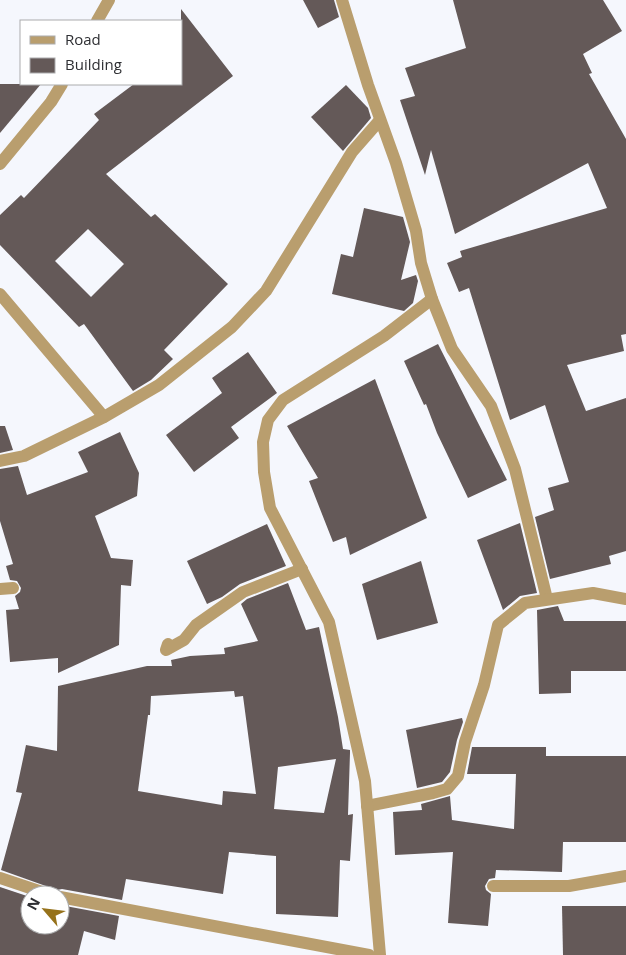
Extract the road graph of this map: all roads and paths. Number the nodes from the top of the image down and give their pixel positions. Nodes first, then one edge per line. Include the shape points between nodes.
1 (109, 0) edge
2 (342, 0) edge
3 (98, 20) edge
4 (61, 85) edge
5 (380, 120) junction
6 (0, 164) edge
7 (0, 294) edge
8 (432, 299) junction
9 (104, 417) junction
10 (0, 461) edge
11 (302, 569) junction
12 (547, 599) junction
13 (626, 599) edge
14 (168, 644) dead end
15 (366, 806) junction
16 (626, 876) edge
17 (0, 878) edge
18 (21, 885) edge
19 (494, 886) dead end
20 (70, 899) edge
21 (369, 955) edge
22 (380, 955) edge

1 - 3 street
2 - 5 street
4 - 6 street
5 - 8 street via 416,230
5 - 9 street via 352,152 266,291 246,313 159,385
7 - 9 street
8 - 11 street via 384,336 283,400 268,420 263,442 270,508
8 - 12 street via 452,349 495,416 515,470
9 - 10 street via 24,456
11 - 14 street via 243,592 196,625 184,640 166,650
11 - 15 street via 329,622 365,781
12 - 13 street via 593,594
12 - 15 street via 525,603 498,625 458,776 447,789
15 - 22 street
16 - 19 street via 569,886
17 - 18 street
20 - 21 street

